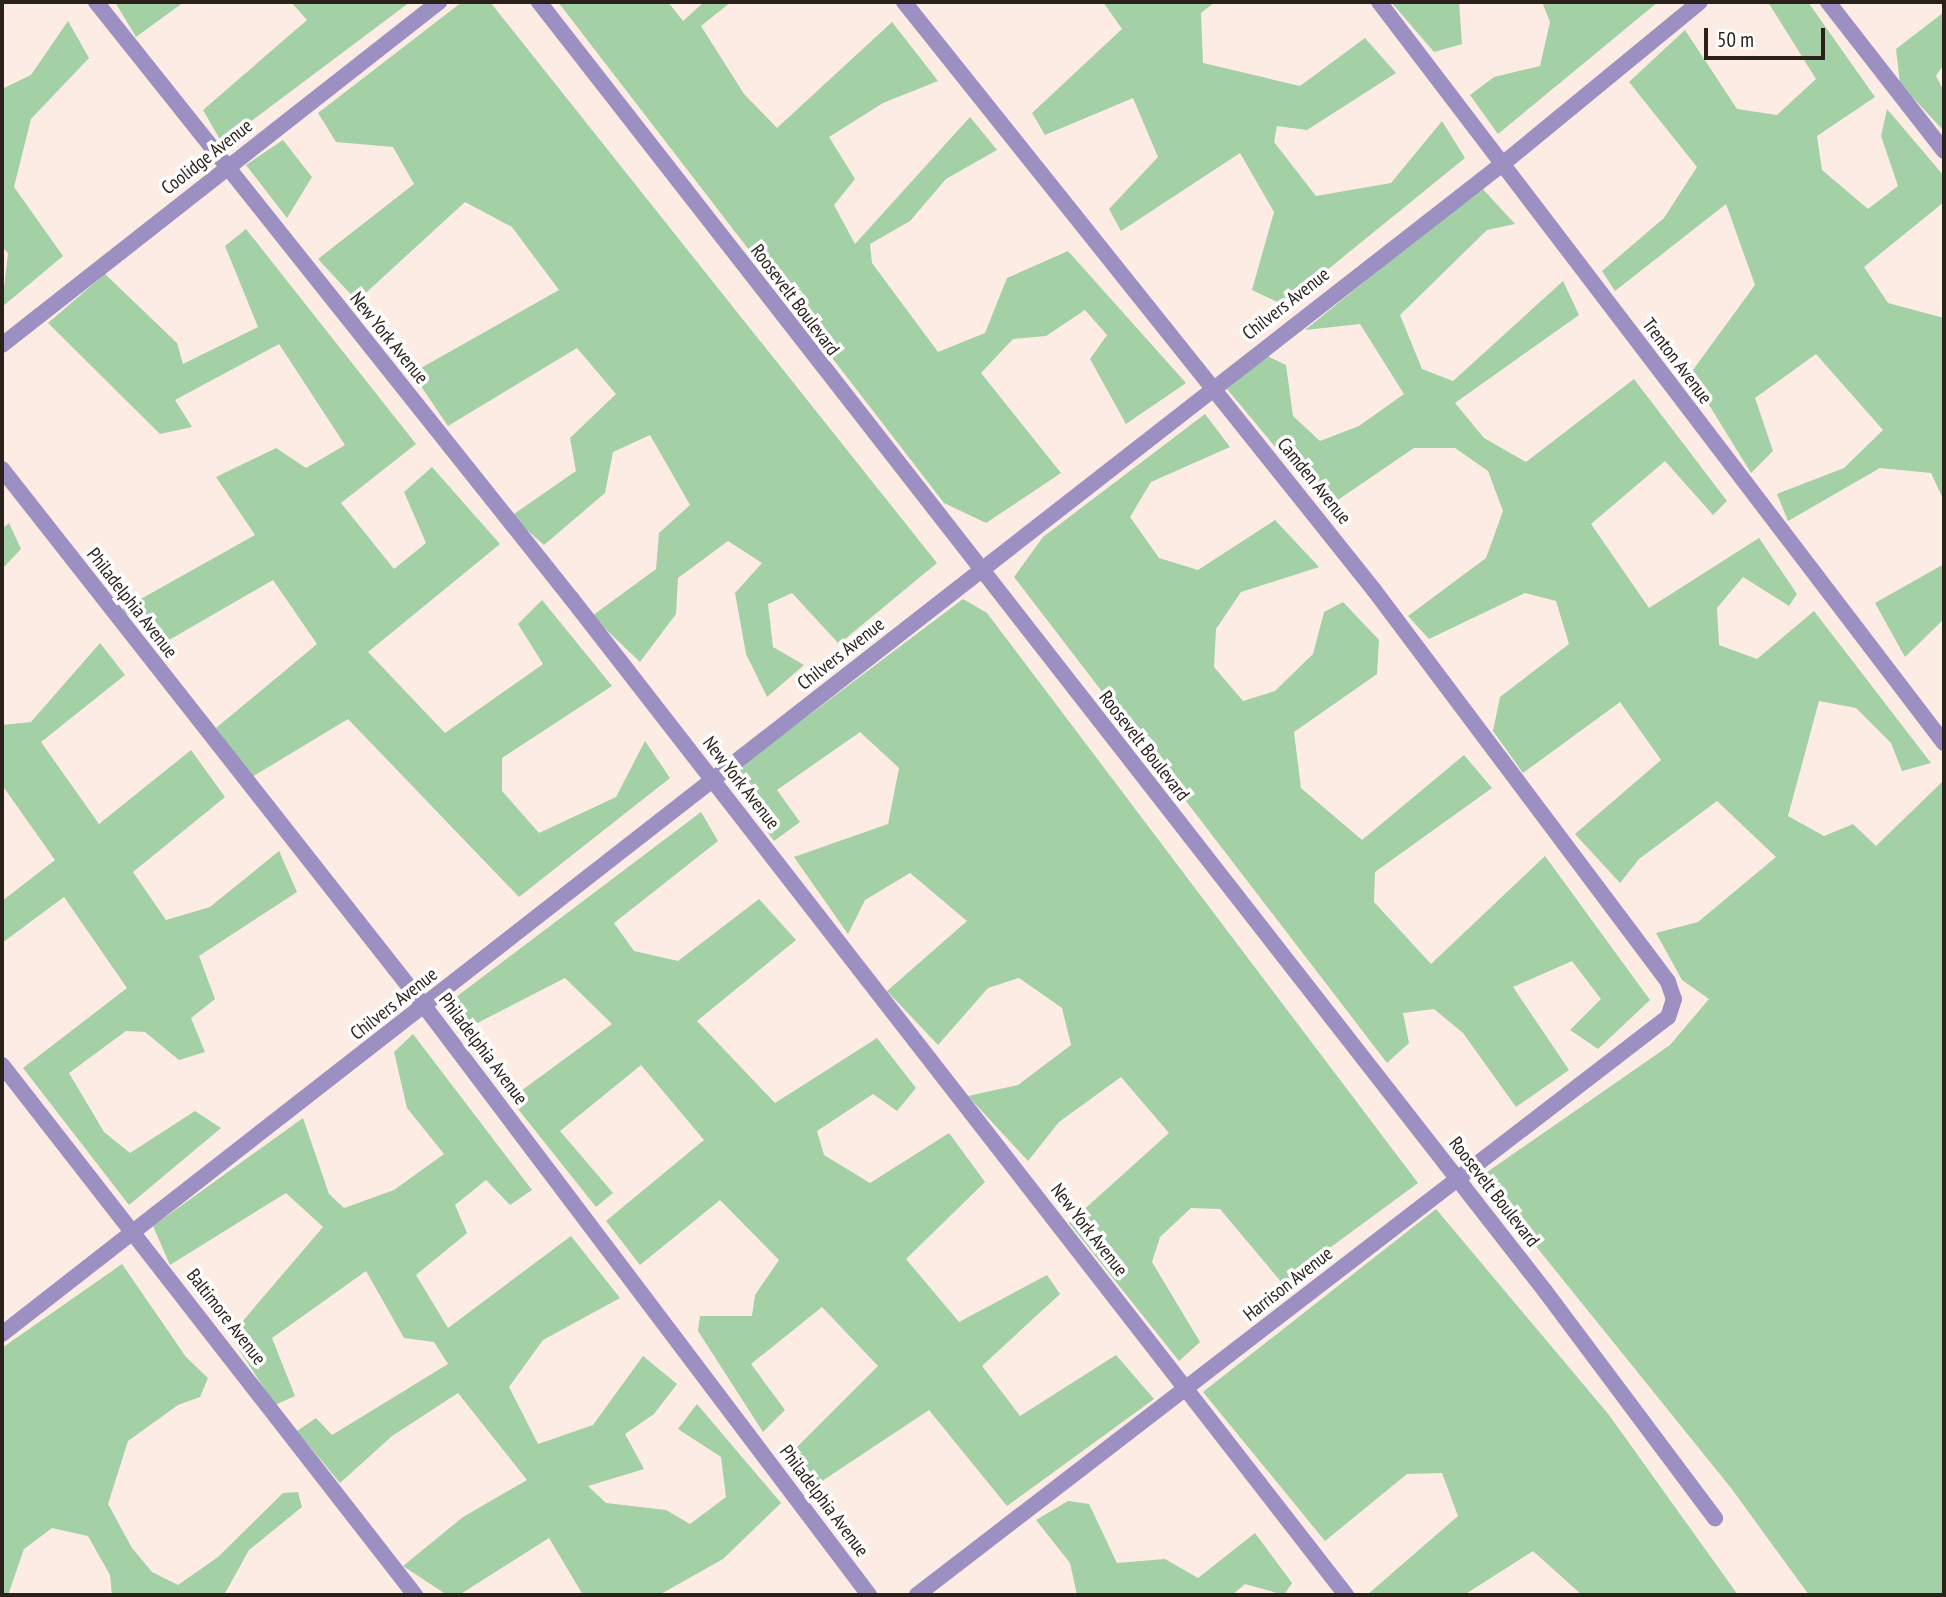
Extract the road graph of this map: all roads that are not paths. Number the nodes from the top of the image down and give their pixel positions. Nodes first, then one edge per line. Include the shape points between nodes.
1 (96, 2) edge
2 (439, 2) edge
3 (538, 2) edge
4 (904, 2) edge
5 (1379, 2) edge
6 (1700, 2) edge
7 (1828, 2) edge
8 (1944, 151) edge
9 (1505, 162) junction
10 (227, 168) junction
11 (2, 345) edge
12 (1213, 387) junction
13 (2, 469) edge
14 (980, 571) junction
15 (1944, 743) edge
16 (714, 781) junction
17 (1674, 999) joint
18 (425, 1007) junction
19 (2, 1065) edge
20 (1457, 1181) junction
21 (133, 1232) junction
22 (2, 1334) edge
23 (1186, 1389) junction
24 (1715, 1518) dead end
25 (415, 1595) edge
26 (869, 1595) edge
27 (917, 1595) edge
28 (1346, 1595) edge

1 - 10 street, New York Avenue
2 - 10 street, Coolidge Avenue
3 - 14 street, Roosevelt Boulevard
4 - 12 street, Camden Avenue
5 - 9 street, Trenton Avenue
6 - 9 street, Chilvers Avenue
7 - 8 street
9 - 12 street, Chilvers Avenue
9 - 15 street, Trenton Avenue
10 - 11 street, Coolidge Avenue
10 - 16 street, New York Avenue
12 - 14 street, Chilvers Avenue
12 - 17 street, Camden Avenue via 1374,590 1668,982
13 - 18 street, Philadelphia Avenue
14 - 16 street, Chilvers Avenue
14 - 20 street, Roosevelt Boulevard
16 - 18 street, Chilvers Avenue
16 - 23 street, New York Avenue
17 - 20 street, Harrison Avenue via 1668,1017
18 - 21 street, Chilvers Avenue
18 - 26 street, Philadelphia Avenue
19 - 21 street, Baltimore Avenue
20 - 23 street, Harrison Avenue
20 - 24 street, Roosevelt Boulevard
21 - 22 street, Chilvers Avenue
21 - 25 street, Baltimore Avenue
23 - 27 street, Harrison Avenue
23 - 28 street, New York Avenue

